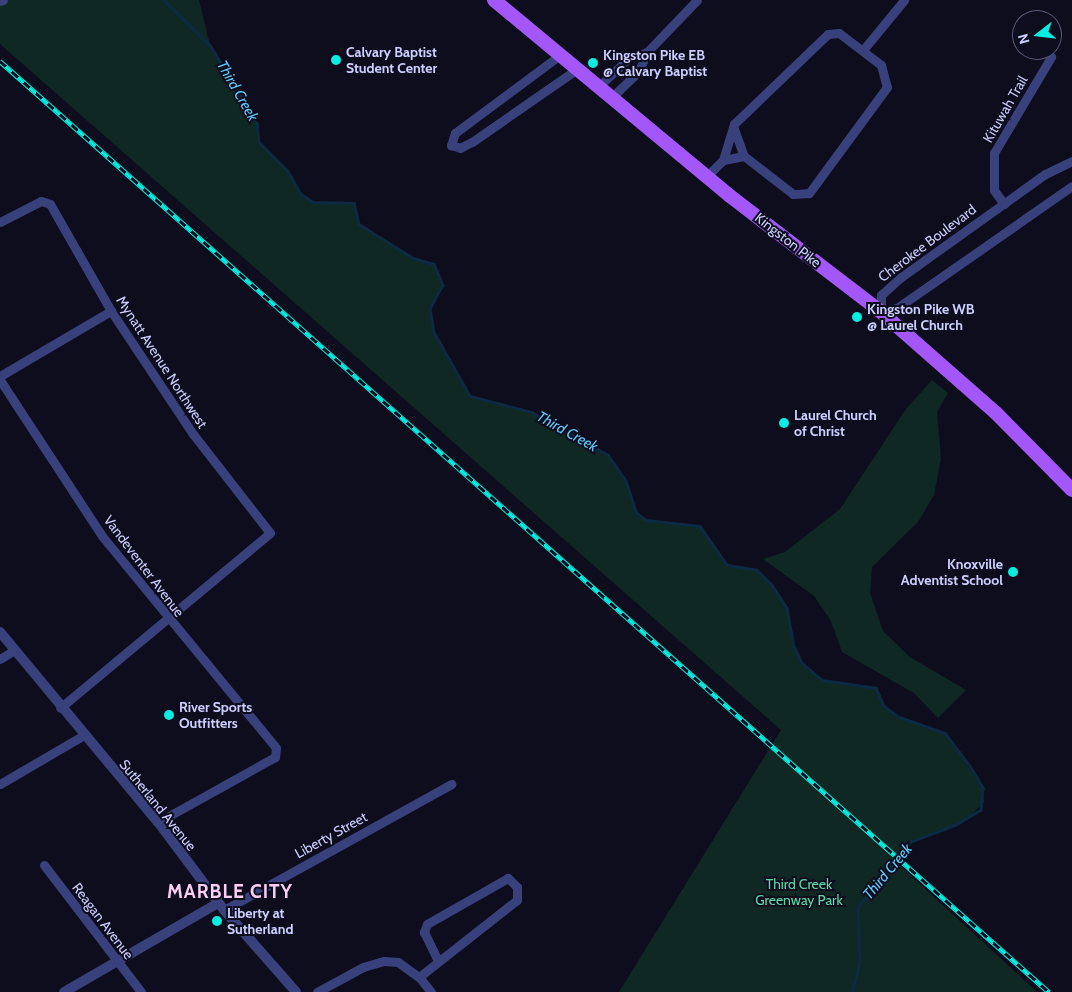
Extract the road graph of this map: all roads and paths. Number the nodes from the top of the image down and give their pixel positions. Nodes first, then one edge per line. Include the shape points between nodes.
1 (494, 0) edge
2 (697, 0) edge
3 (904, 0) edge
4 (863, 50) junction
5 (647, 52) junction
6 (560, 55) junction
7 (1049, 60) edge
8 (577, 69) junction
9 (598, 87) junction
10 (611, 98) junction
11 (734, 124) junction
12 (744, 156) junction
13 (723, 160) junction
14 (1072, 161) edge
15 (707, 176) junction
16 (1072, 186) edge
17 (1004, 204) junction
18 (0, 222) edge
19 (111, 311) junction
20 (881, 312) junction
21 (0, 376) edge
22 (0, 380) edge
23 (1072, 490) edge
24 (166, 620) junction
25 (0, 632) edge
26 (13, 651) junction
27 (0, 659) edge
28 (60, 708) junction
29 (82, 736) junction
30 (0, 784) edge
31 (451, 784) dead end
32 (158, 822) junction
33 (44, 865) dead end
34 (221, 907) junction
35 (437, 959) junction
36 (117, 962) junction
37 (419, 977) junction
38 (64, 992) edge
39 (141, 992) edge
40 (296, 992) edge
41 (317, 992) edge
42 (431, 992) edge

1 - 6 main road, Kingston Pike
2 - 5 street
3 - 4 street
4 - 11 street via 839,33 828,34
4 - 12 street via 881,66 888,87 809,193 793,194
5 - 9 street via 630,58
5 - 10 street via 640,71
6 - 8 main road, Kingston Pike
6 - 8 street via 455,133 451,145 460,148 472,142
7 - 17 street, Kituwah Trail via 994,153 994,190
8 - 9 main road, Kingston Pike
9 - 10 main road, Kingston Pike
10 - 15 main road, Kingston Pike
11 - 12 street via 734,138
11 - 13 street
12 - 13 street
13 - 15 street
14 - 17 street, Cherokee Boulevard via 1045,174
15 - 20 main road, Kingston Pike
16 - 20 street via 897,308
17 - 20 street, Cherokee Boulevard via 901,277 881,295
18 - 19 street, Mynatt Avenue Northwest via 41,201 50,204
19 - 21 street
19 - 24 street, Mynatt Avenue Northwest via 193,434 270,533
20 - 23 main road, Kingston Pike via 996,413
22 - 24 street, Vandeventer Avenue via 102,536
24 - 28 street
24 - 32 street, Vandeventer Avenue via 276,748 275,758
25 - 26 street, Sutherland Avenue
26 - 27 street
26 - 28 street, Sutherland Avenue
28 - 29 street, Sutherland Avenue
29 - 30 street
29 - 32 street, Sutherland Avenue
31 - 34 street, Liberty Street
32 - 34 street, Sutherland Avenue
33 - 36 street, Reagan Avenue
34 - 36 street, Liberty Street
34 - 40 street, Sutherland Avenue
35 - 35 street via 517,900 517,887 508,878 427,924 424,932
35 - 37 street
36 - 38 street, Liberty Street
36 - 39 street, Reagan Avenue
37 - 41 street via 398,962 384,961 363,967
37 - 42 street

